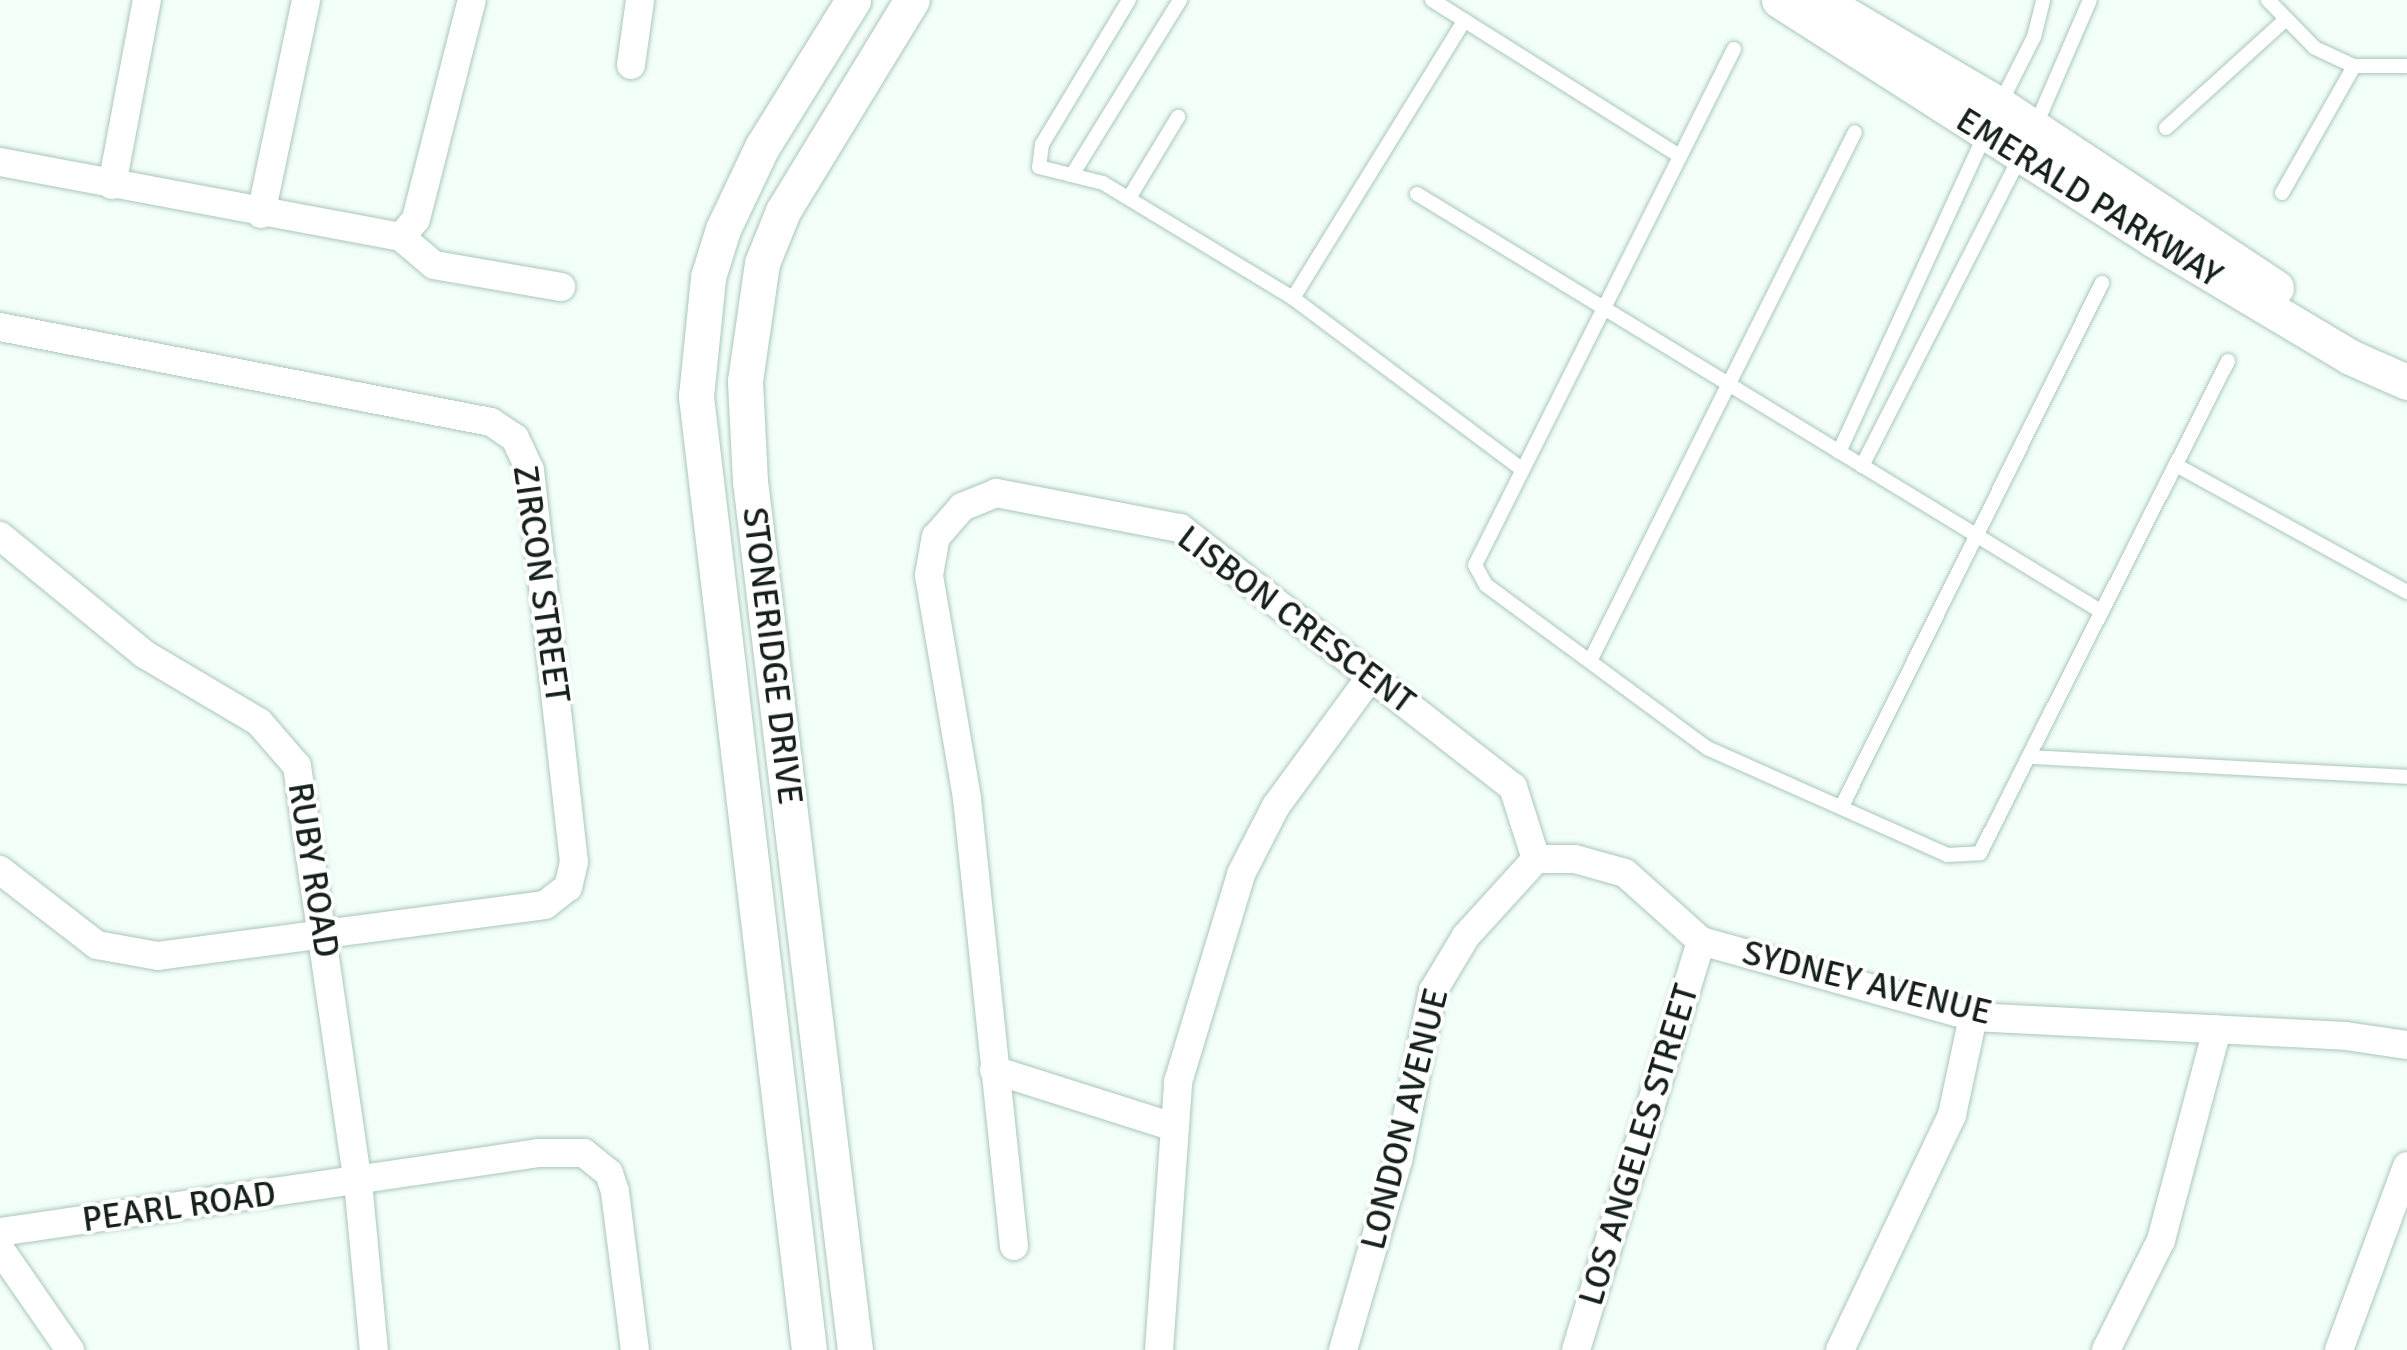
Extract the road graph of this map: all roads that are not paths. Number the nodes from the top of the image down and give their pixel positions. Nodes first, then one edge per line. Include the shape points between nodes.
1 (147, 0) edge
2 (306, 0) edge
3 (472, 0) edge
4 (640, 0) edge
5 (853, 0) edge
6 (912, 0) edge
7 (1129, 0) edge
8 (1180, 0) edge
9 (1432, 0) edge
10 (1779, 0) edge
11 (1821, 0) edge
12 (2043, 0) edge
13 (2090, 0) edge
14 (2268, 0) edge
15 (2286, 19) junction
16 (1464, 21) junction
17 (1734, 49) dead end
18 (631, 65) dead end
19 (2354, 66) junction
20 (2407, 66) edge
21 (1178, 117) dead end
22 (1992, 120) junction
23 (2166, 128) dead end
24 (1855, 132) dead end
25 (2028, 141) junction
26 (1678, 155) junction
27 (0, 162) edge
28 (1072, 175) junction
29 (112, 186) junction
30 (2282, 192) dead end
31 (1416, 194) dead end
32 (1128, 198) junction
33 (261, 214) junction
34 (401, 238) junction
35 (2102, 283) dead end
36 (561, 287) dead end
37 (1293, 298) junction
38 (1600, 310) junction
39 (0, 327) edge
40 (2228, 362) dead end
41 (2407, 365) edge
42 (2407, 382) edge
43 (1728, 386) junction
44 (1839, 452) junction
45 (2176, 465) junction
46 (1862, 466) junction
47 (1519, 467) junction
48 (1978, 535) junction
49 (0, 536) edge
50 (2407, 592) edge
51 (2102, 612) junction
52 (1591, 659) junction
53 (1372, 676) junction
54 (2030, 757) junction
55 (2407, 777) edge
56 (1843, 804) junction
57 (1536, 859) junction
58 (0, 870) edge
59 (324, 932) junction
60 (1702, 940) junction
61 (1973, 1017) junction
62 (2217, 1029) junction
63 (2407, 1045) edge
64 (994, 1070) junction
65 (1171, 1126) junction
66 (2407, 1166) edge
67 (358, 1182) junction
68 (0, 1232) edge
69 (1014, 1246) dead end
70 (0, 1250) edge
71 (70, 1350) edge
72 (374, 1350) edge
73 (635, 1350) edge
74 (809, 1350) edge
75 (855, 1350) edge
76 (1158, 1350) edge
77 (1342, 1350) edge
78 (1576, 1350) edge
79 (1840, 1350) edge
80 (2106, 1350) edge
81 (2339, 1350) edge

1 - 29 street
2 - 33 street
3 - 34 street via 416,219
4 - 18 street
5 - 74 street, STONERIDGE DRIVE via 762,147 723,229 708,278 696,396
6 - 75 street, STONERIDGE DRIVE via 783,211 762,263 745,381 750,481
7 - 28 lane via 1037,154 1039,167
8 - 28 lane
9 - 16 lane
10 - 22 street, EMERALD PARKWAY
11 - 22 street, EMERALD PARKWAY
12 - 22 lane via 2034,37
13 - 25 lane
14 - 15 lane
15 - 19 lane via 2314,48
15 - 23 lane
16 - 26 lane
16 - 37 lane
17 - 26 lane
19 - 20 lane
19 - 30 lane
21 - 32 lane
22 - 25 street, EMERALD PARKWAY
22 - 44 lane
24 - 43 lane
25 - 41 street, EMERALD PARKWAY
25 - 42 street, EMERALD PARKWAY via 2298,327
25 - 46 lane
26 - 38 lane
27 - 29 street
28 - 32 lane
29 - 33 street
31 - 38 lane
32 - 37 lane
33 - 34 street
34 - 36 street via 445,268
35 - 48 lane
37 - 47 lane
38 - 43 lane
38 - 47 lane
39 - 59 street, ZIRCON STREET via 491,422 524,452 574,844 568,887 545,905 521,910
40 - 45 lane
43 - 44 lane
43 - 52 lane
44 - 46 lane
45 - 50 lane
45 - 51 lane
46 - 48 lane
47 - 52 lane via 1476,554 1478,576
48 - 51 lane
48 - 56 lane
49 - 59 street, RUBY ROAD via 115,634 259,722 289,751 307,802
51 - 54 lane
52 - 56 lane via 1707,748
53 - 57 street, LISBON CRESCENT via 1514,787
53 - 64 street, LISBON CRESCENT via 1197,540 1163,522 996,493 962,506 948,520 930,554 929,575 967,798
53 - 65 street via 1250,853 1186,1052
54 - 55 lane
54 - 56 lane via 1992,834 1969,858 1948,856
57 - 60 street, SYDNEY AVENUE via 1575,859 1624,873
57 - 77 street, LONDON AVENUE via 1466,936 1433,991 1398,1161
58 - 59 street via 74,930 126,954 158,956
59 - 67 street, RUBY ROAD
60 - 61 street, SYDNEY AVENUE
60 - 78 street, LOS ANGELES STREET
61 - 62 street, SYDNEY AVENUE
61 - 79 street via 1952,1115
62 - 63 street, SYDNEY AVENUE
62 - 80 street via 2162,1240
64 - 65 street
64 - 69 street, LISBON CRESCENT
65 - 76 street
66 - 81 street
67 - 68 street, PEARL ROAD
67 - 72 street, RUBY ROAD
67 - 73 street, PEARL ROAD via 539,1153 584,1152 599,1160 615,1192
70 - 71 street

